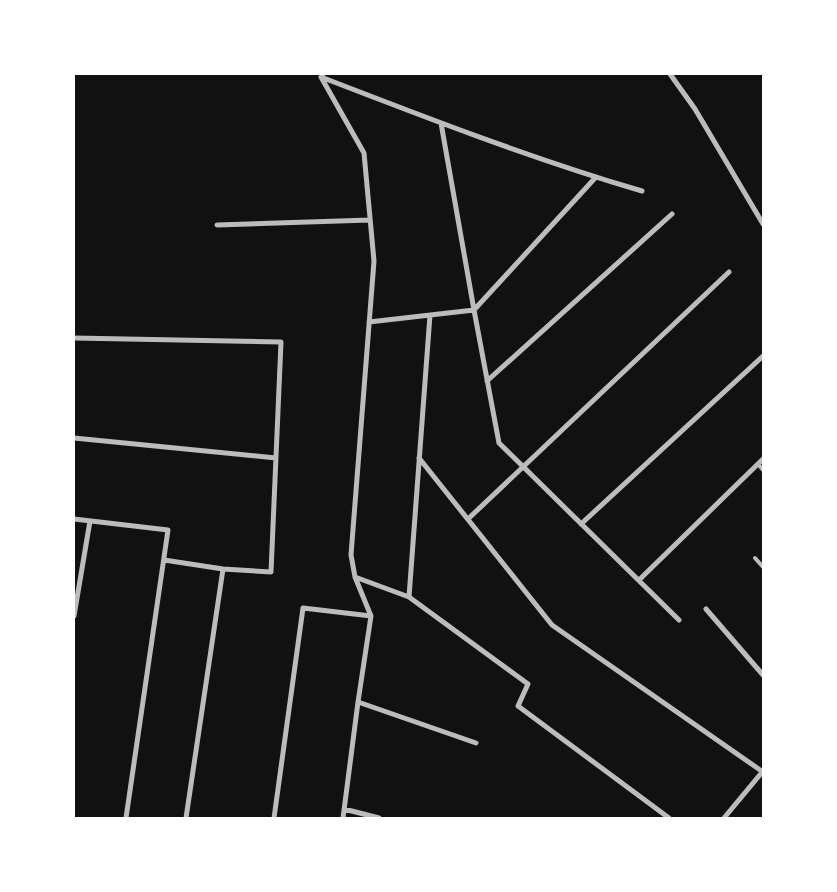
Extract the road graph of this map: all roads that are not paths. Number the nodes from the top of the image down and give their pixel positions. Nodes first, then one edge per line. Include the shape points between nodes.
1 (670, 74) edge
2 (322, 75) edge
3 (441, 123) junction
4 (596, 177) junction
5 (642, 191) dead end
6 (672, 214) dead end
7 (370, 220) junction
8 (763, 224) edge
9 (216, 225) dead end
10 (729, 272) dead end
11 (474, 310) junction
12 (430, 315) junction
13 (369, 322) junction
14 (74, 338) edge
15 (763, 356) edge
16 (487, 381) junction
17 (74, 438) edge
18 (276, 458) junction
19 (419, 458) junction
20 (763, 459) edge
21 (758, 464) junction
22 (523, 467) junction
23 (763, 470) edge
24 (74, 519) edge
25 (468, 519) junction
26 (90, 521) junction
27 (581, 524) junction
28 (755, 558) dead end
29 (164, 560) junction
30 (763, 567) edge
31 (223, 569) junction
32 (355, 577) junction
33 (639, 580) junction
34 (409, 596) junction
35 (706, 609) dead end
36 (74, 616) edge
37 (371, 616) junction
38 (679, 620) dead end
39 (763, 675) edge
40 (358, 702) junction
41 (476, 743) dead end
42 (763, 772) edge
43 (344, 809) junction
44 (126, 818) edge
45 (186, 818) edge
46 (274, 818) edge
47 (343, 818) edge
48 (379, 818) edge
49 (669, 818) edge
50 (724, 818) edge

1 - 8 street via 695,109
2 - 3 street
2 - 7 street via 364,153
3 - 4 street
3 - 11 street
4 - 5 street
4 - 11 street
6 - 16 street
7 - 9 street
7 - 13 street via 374,261
10 - 22 street
11 - 12 street
11 - 16 street
12 - 13 street
12 - 19 street
13 - 32 street via 351,555
14 - 18 street via 281,342
15 - 27 street
16 - 22 street via 499,443
17 - 18 street
18 - 31 street via 271,572
19 - 25 street
19 - 34 street
20 - 21 street
21 - 23 lane
21 - 33 street
22 - 25 street
22 - 27 street
24 - 26 street
25 - 42 street via 552,625
26 - 29 street via 168,530
26 - 36 street
27 - 33 street
28 - 30 lane
29 - 31 street
29 - 44 street
31 - 45 street
32 - 34 street
32 - 37 street
33 - 38 street
34 - 49 street via 528,684 518,706
35 - 39 street
37 - 40 street
37 - 46 street via 303,608
40 - 41 street
40 - 43 street
42 - 50 street
43 - 47 street
43 - 48 street

